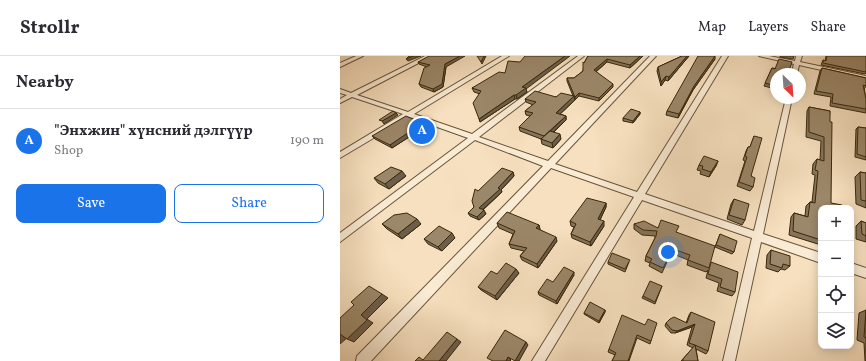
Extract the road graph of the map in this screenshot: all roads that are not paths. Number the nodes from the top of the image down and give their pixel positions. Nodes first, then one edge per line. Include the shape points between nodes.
1 (360, 56) edge
2 (429, 56) edge
3 (506, 56) edge
4 (581, 56) edge
5 (653, 56) edge
6 (725, 56) edge
7 (762, 56) edge
8 (799, 56) edge
9 (796, 64) junction
10 (340, 65) edge
11 (795, 68) edge
12 (866, 78) edge
13 (340, 91) edge
14 (352, 95) junction
15 (340, 101) edge
16 (787, 104) edge
17 (408, 114) junction
18 (472, 138) junction
19 (340, 155) edge
20 (550, 165) junction
21 (640, 195) junction
22 (758, 236) junction
23 (340, 238) edge
24 (818, 257) edge
25 (854, 269) edge
26 (866, 273) edge
27 (362, 361) edge
28 (538, 361) edge
29 (729, 361) edge

1 - 10 street
2 - 14 street
3 - 17 street
4 - 18 street
5 - 20 street
6 - 21 street
7 - 9 street
8 - 9 street
9 - 11 street
9 - 12 street
13 - 14 street
14 - 15 street
14 - 17 street
16 - 22 street
17 - 18 street
17 - 19 street
18 - 20 street
18 - 23 street
20 - 21 street
20 - 27 street
21 - 22 street
21 - 28 street
22 - 24 street
22 - 29 street
25 - 26 street

